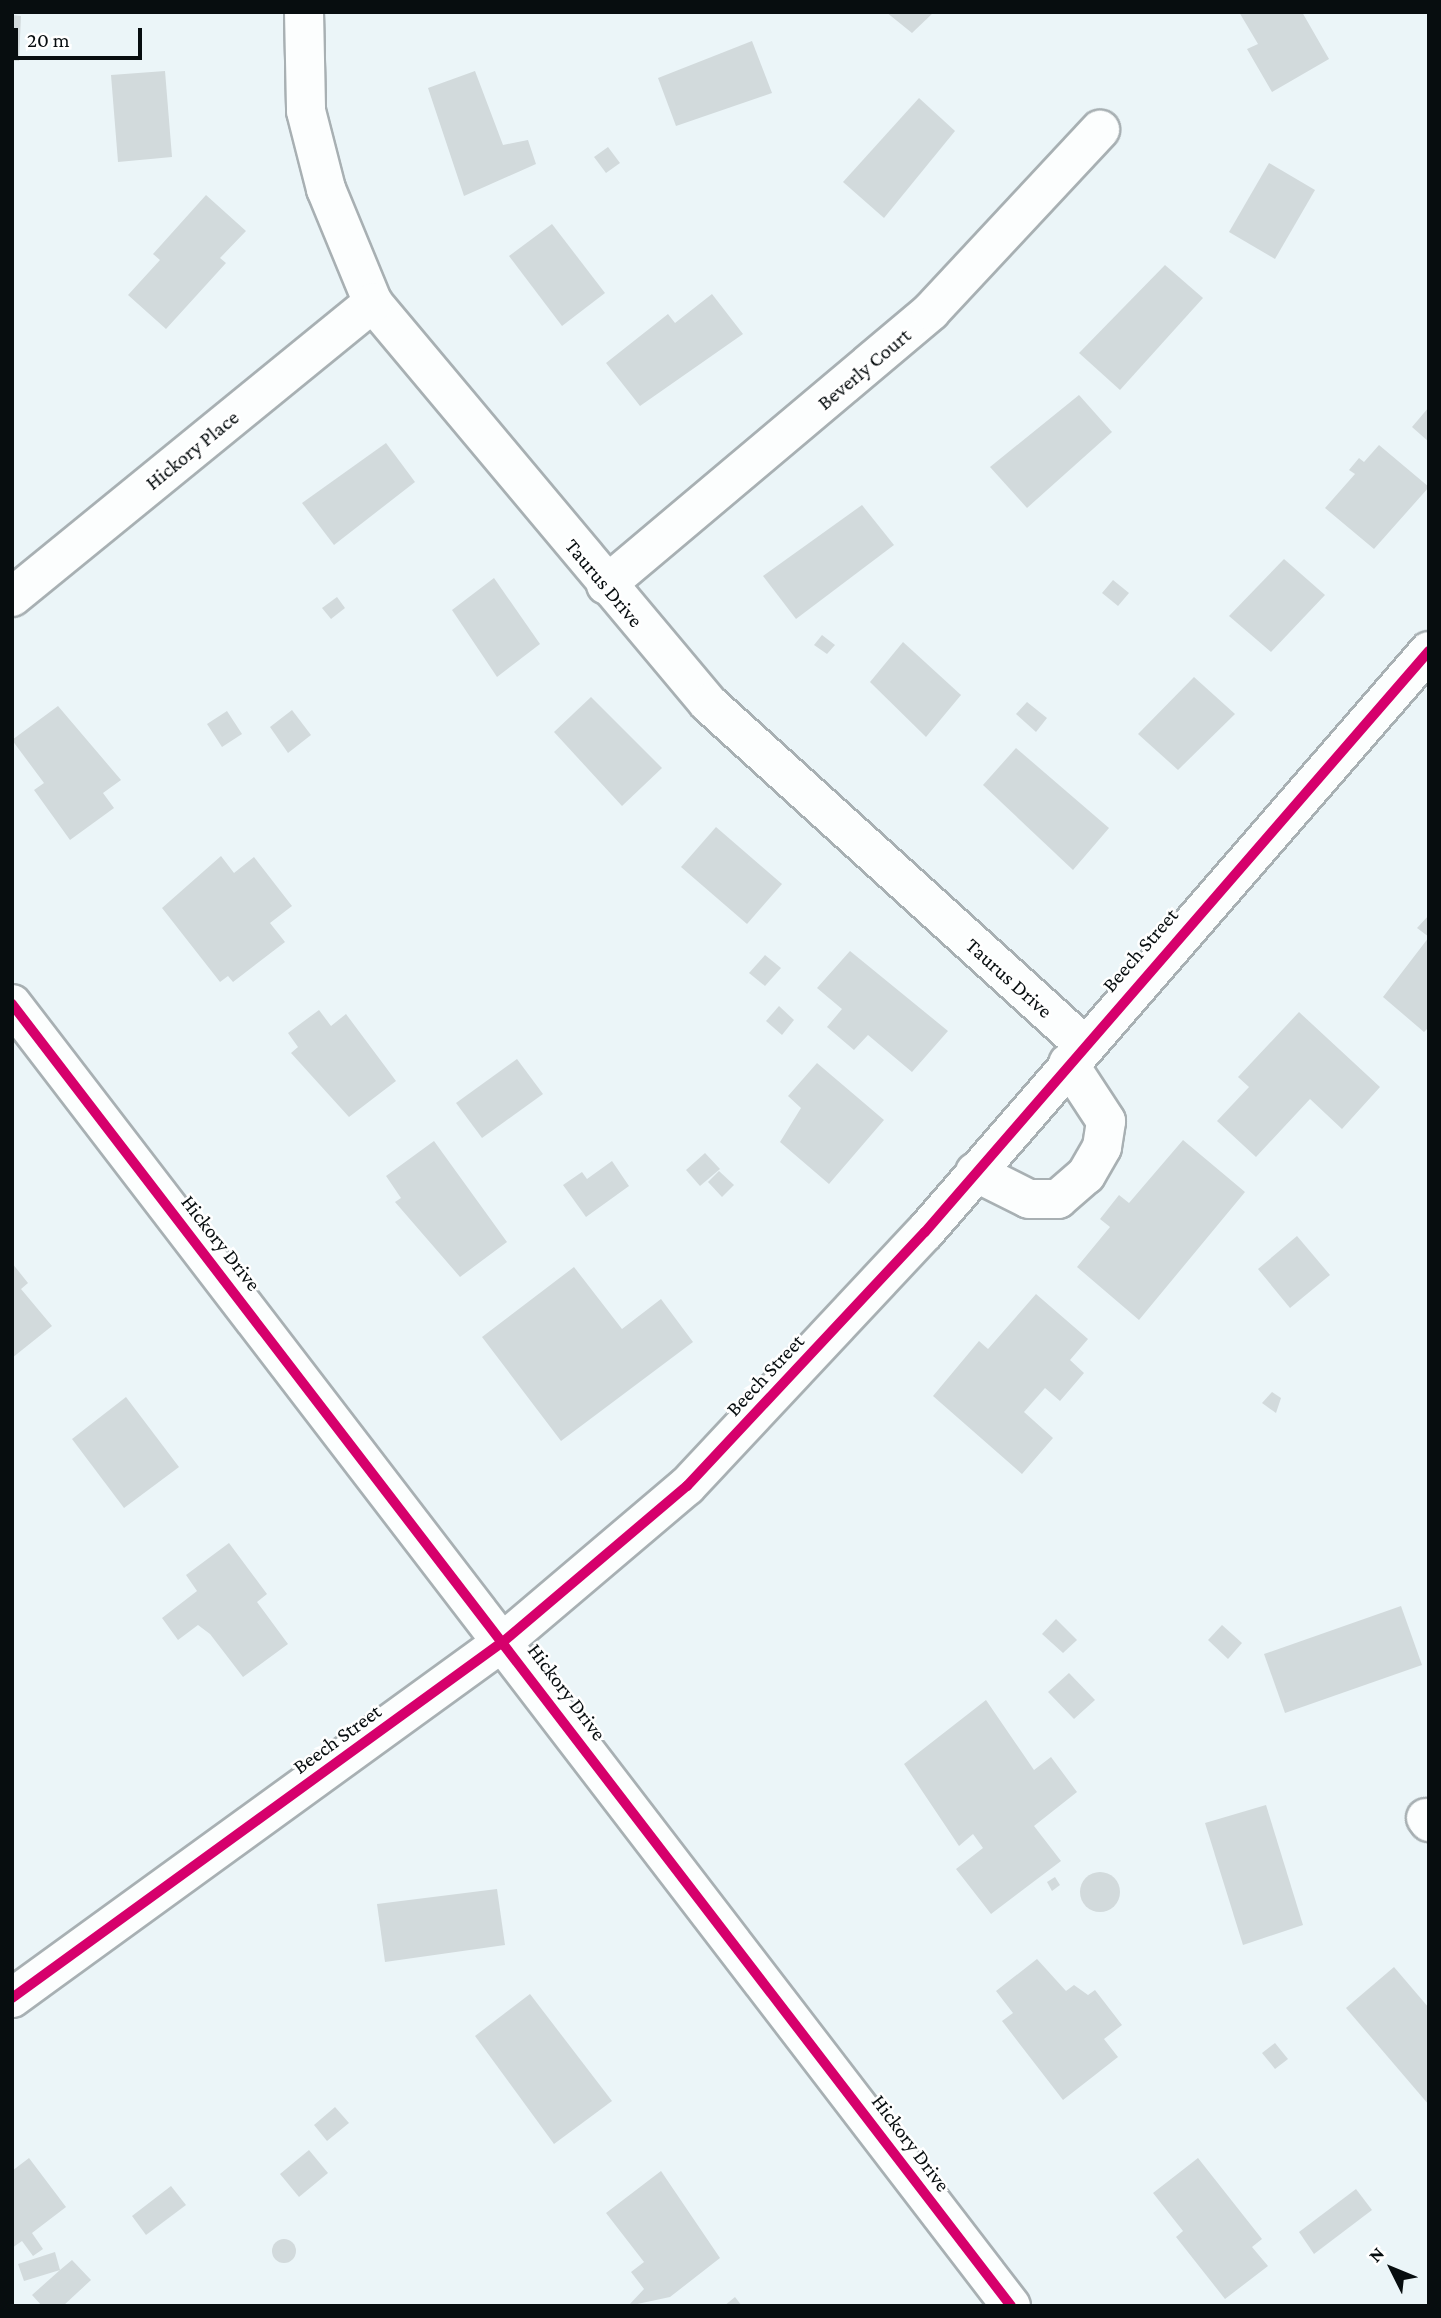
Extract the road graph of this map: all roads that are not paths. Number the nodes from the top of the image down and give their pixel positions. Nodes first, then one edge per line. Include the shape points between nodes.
1 (304, 12) edge
2 (1100, 130) dead end
3 (373, 303) junction
4 (606, 586) junction
5 (12, 597) edge
6 (1429, 651) edge
7 (12, 1004) edge
8 (1075, 1053) junction
9 (975, 1172) junction
10 (504, 1642) junction
11 (12, 1998) edge
12 (1011, 2306) edge

1 - 3 street, Taurus Drive via 306,111 326,189
2 - 4 street, Beverly Court via 931,312
3 - 4 street, Taurus Drive
3 - 5 street, Hickory Place
4 - 8 street, Taurus Drive via 708,703 787,782
6 - 8 street, Beech Street
7 - 10 street, Hickory Drive
8 - 9 street, Beech Street
8 - 9 street, Taurus Drive via 1106,1121 1102,1147 1086,1174 1058,1199 1029,1199
9 - 10 street, Beech Street via 687,1486
10 - 11 street, Beech Street
10 - 12 street, Hickory Drive

